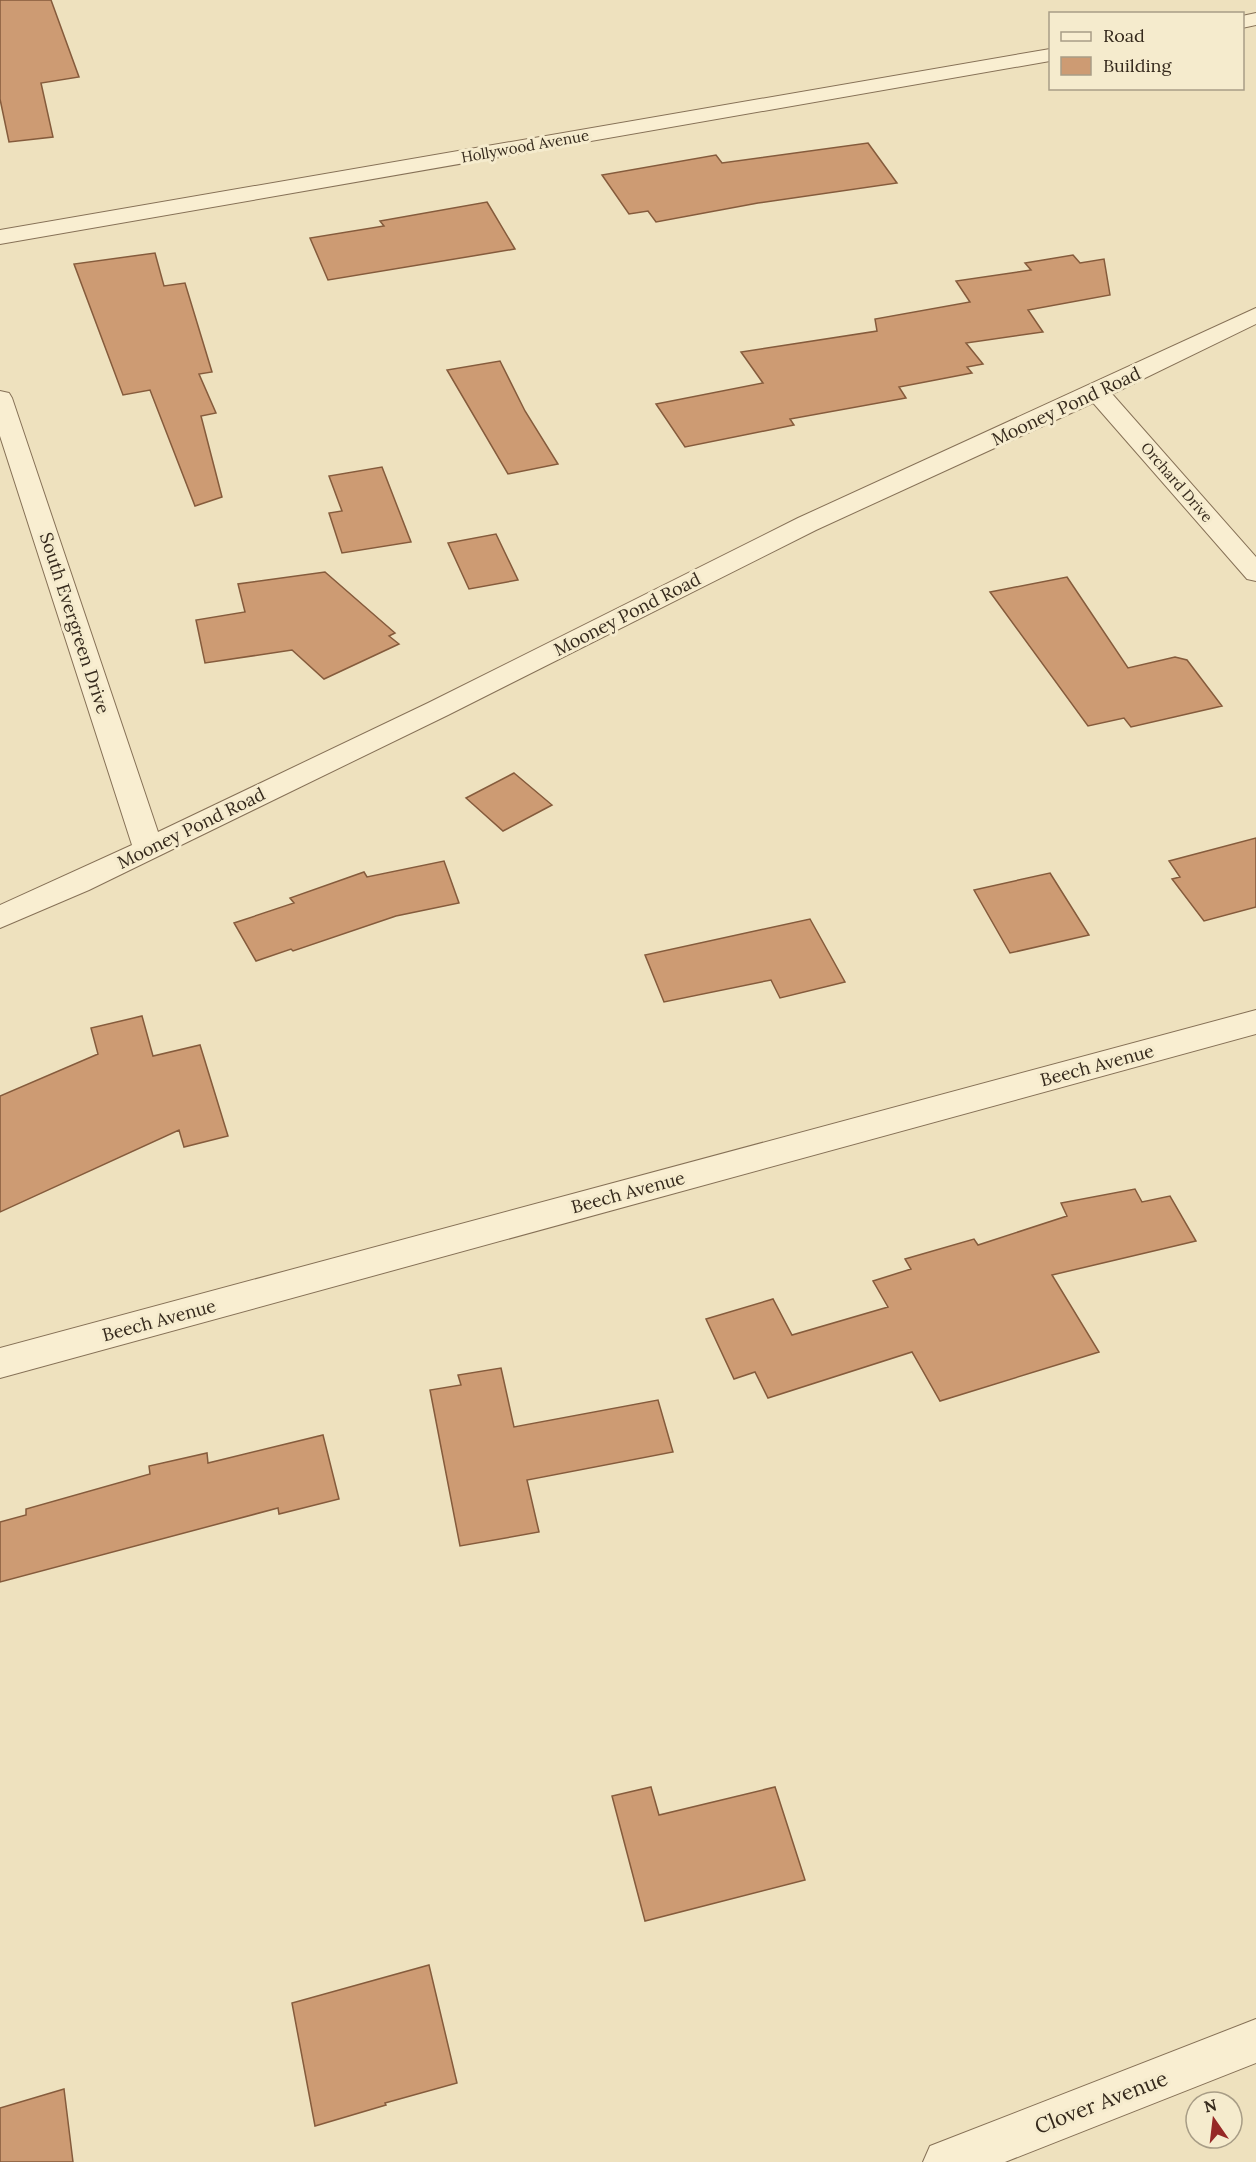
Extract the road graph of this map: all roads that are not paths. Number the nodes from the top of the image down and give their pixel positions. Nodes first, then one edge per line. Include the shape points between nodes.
1 (1049, 55) edge
2 (0, 237) edge
3 (1256, 315) edge
4 (1097, 392) junction
5 (0, 398) edge
6 (1254, 568) edge
7 (148, 849) junction
8 (0, 917) edge
9 (1256, 1022) edge
10 (0, 1363) edge
11 (1256, 2041) edge
12 (945, 2162) edge

1 - 2 street, Hollywood Avenue
3 - 4 street, Mooney Pond Road
4 - 6 street, Orchard Drive
4 - 7 street, Mooney Pond Road via 807,524
5 - 7 street, South Evergreen Drive
7 - 8 street, Mooney Pond Road
9 - 10 street, Beech Avenue
11 - 12 street, Clover Avenue

